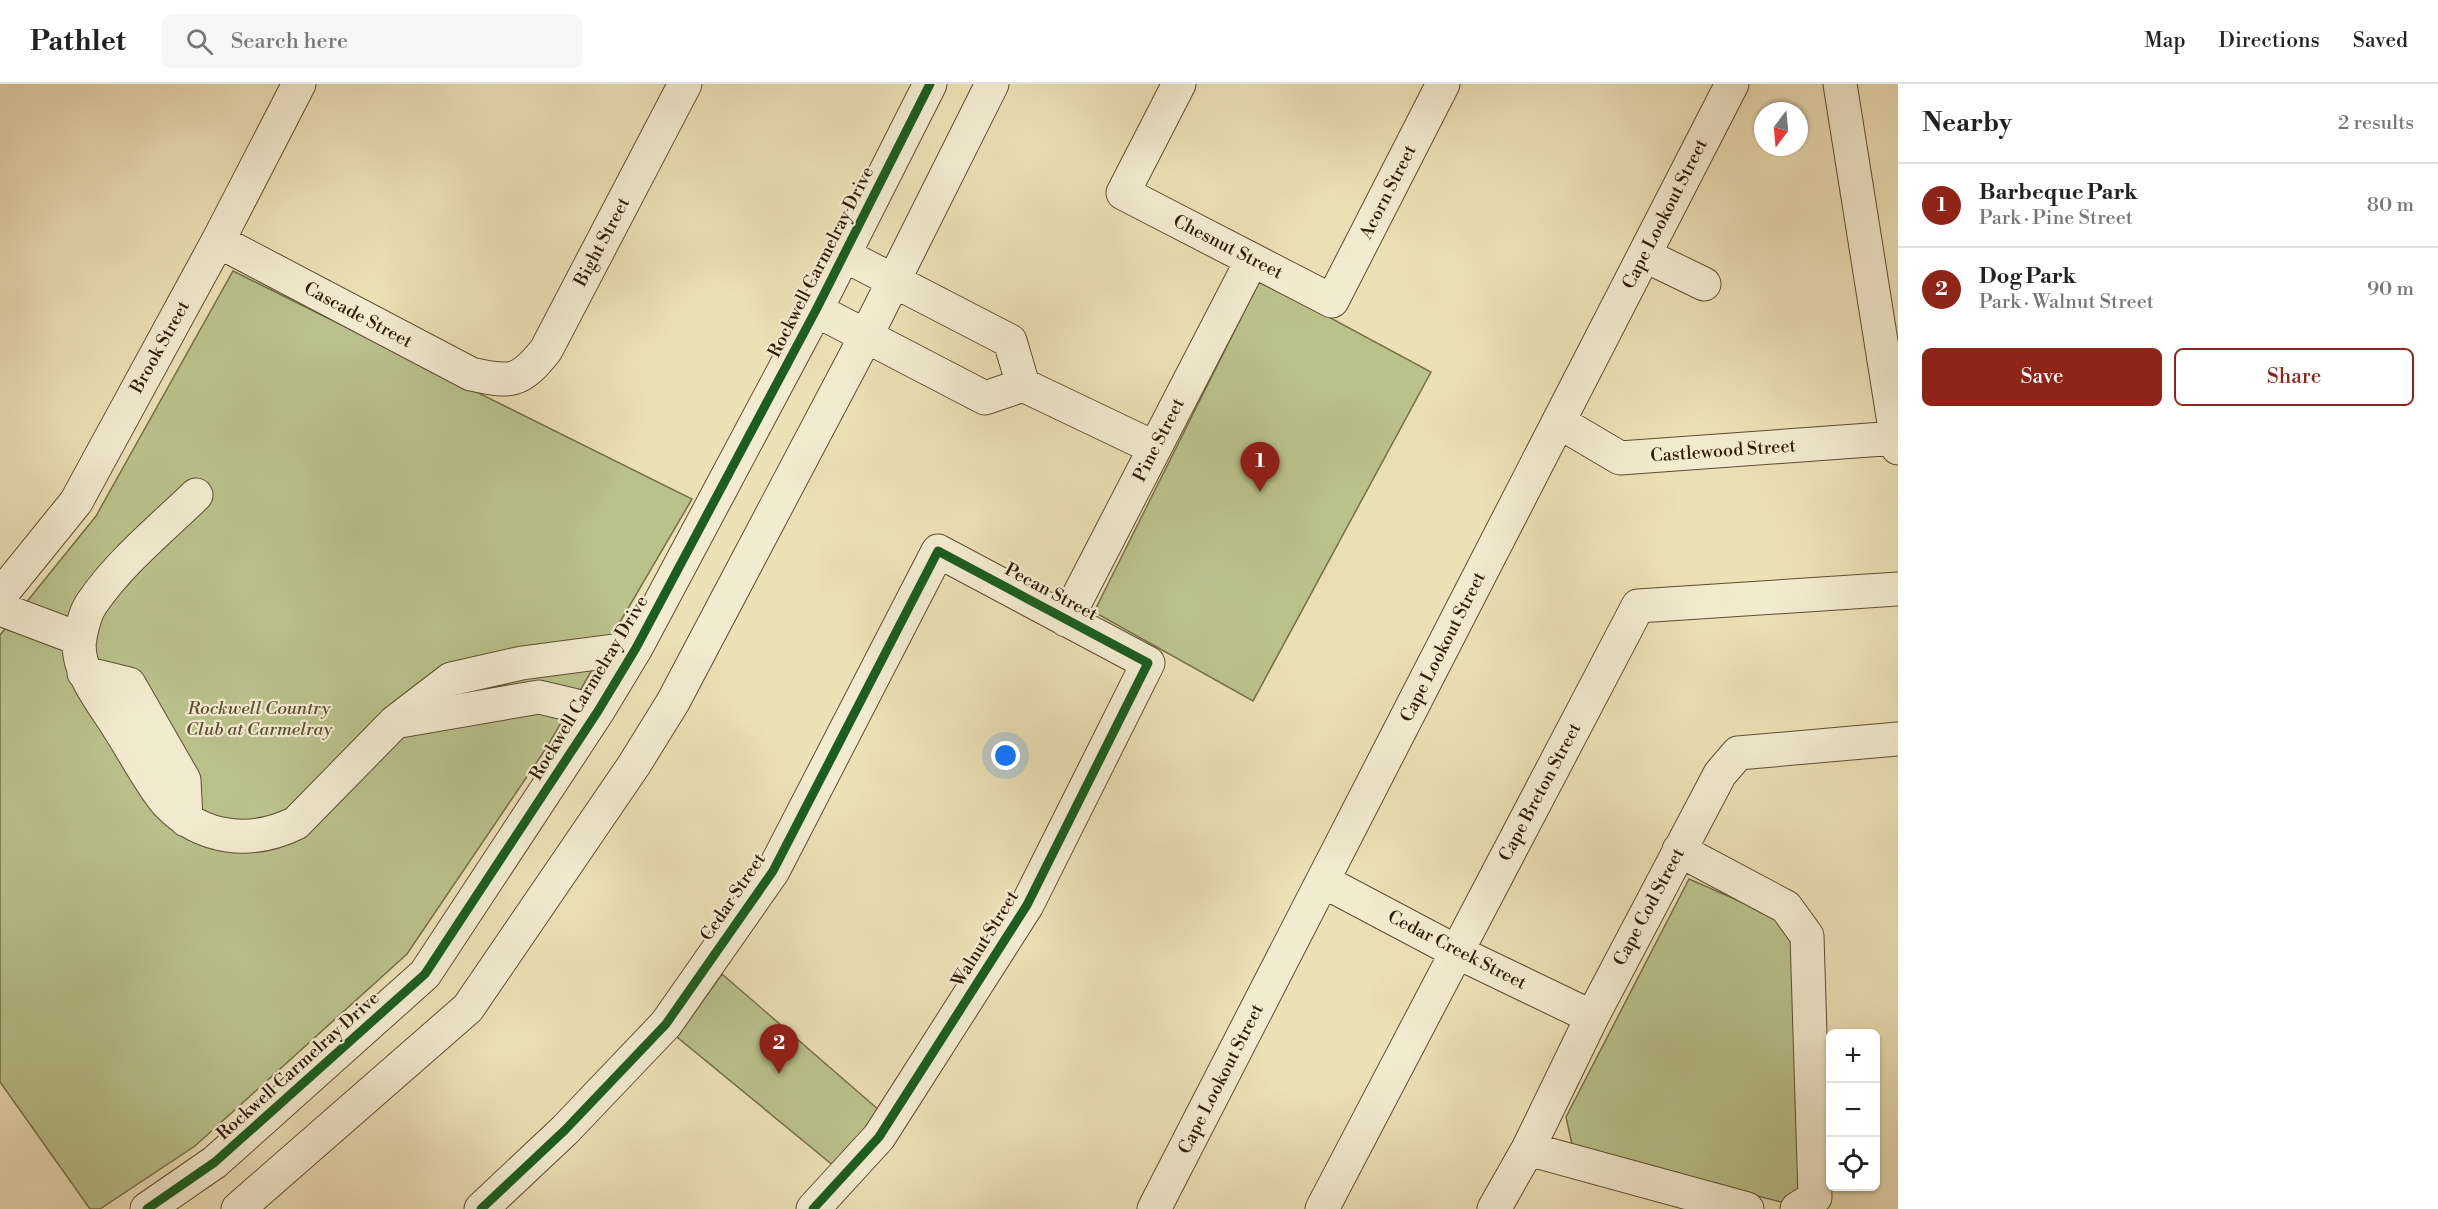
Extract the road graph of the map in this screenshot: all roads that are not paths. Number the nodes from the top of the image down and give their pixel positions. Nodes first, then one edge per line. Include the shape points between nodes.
1 (299, 84) edge
2 (685, 84) edge
3 (930, 84) edge
4 (992, 84) edge
5 (1179, 84) edge
6 (1443, 84) edge
7 (1732, 84) edge
8 (1840, 84) edge
9 (218, 242) junction
10 (844, 255) junction
11 (1644, 255) junction
12 (1252, 260) junction
13 (894, 280) junction
14 (1704, 284) dead end
15 (1332, 301) joint
16 (816, 310) junction
17 (866, 336) junction
18 (501, 381) joint
19 (1023, 385) junction
20 (1558, 422) junction
21 (1898, 443) edge
22 (1155, 448) junction
23 (196, 495) dead end
24 (938, 550) joint
25 (1898, 589) edge
26 (0, 596) edge
27 (0, 609) edge
28 (1066, 620) junction
29 (80, 639) junction
30 (636, 648) junction
31 (1148, 663) joint
32 (598, 711) junction
33 (395, 722) junction
34 (1898, 739) edge
35 (1679, 850) junction
36 (1323, 881) junction
37 (1457, 952) junction
38 (1592, 1017) junction
39 (1527, 1149) junction
40 (215, 1162) junction
41 (243, 1208) edge
42 (147, 1209) edge
43 (481, 1209) edge
44 (813, 1209) edge
45 (1154, 1209) edge
46 (1322, 1209) edge
47 (1494, 1209) edge
48 (1747, 1209) edge
49 (1797, 1209) edge

1 - 9 street, Brook Street
2 - 18 street, Bight Street via 546,350 529,372
3 - 10 street, Rockwell Carmelray Drive
4 - 13 street
5 - 12 street, Chesnut Street via 1124,193
6 - 15 street, Acorn Street
7 - 11 street, Cape Lookout Street
8 - 21 street
9 - 18 street, Cascade Street via 471,374
9 - 26 street, Brook Street via 76,502
10 - 13 street
10 - 16 street, Rockwell Carmelray Drive
11 - 14 street
11 - 20 street, Cape Lookout Street
12 - 15 street, Chesnut Street
12 - 22 street, Pine Street
13 - 17 street
13 - 19 street via 1010,341
16 - 17 street
16 - 30 street, Rockwell Carmelray Drive
17 - 19 street via 985,398
17 - 41 street via 673,702 468,1008
19 - 22 street
20 - 21 street, Castlewood Street via 1620,458
20 - 36 street, Cape Lookout Street
22 - 28 street, Pine Street
23 - 29 street via 90,604
24 - 28 street, Pecan Street
24 - 43 street, Cedar Street via 766,881 666,1024 565,1130
25 - 37 street, Cape Breton Street via 1638,606
27 - 29 street
28 - 31 street, Pecan Street
29 - 33 street via 84,673 129,684 184,780 186,820 234,838 278,832 296,823
30 - 32 street, Rockwell Carmelray Drive
30 - 33 street via 522,663 451,680
31 - 44 street, Walnut Street via 1027,905 879,1137
32 - 33 street via 539,697
32 - 40 street, Rockwell Carmelray Drive via 425,974
34 - 35 street, Cape Cod Street via 1738,753 1719,774
35 - 38 street, Cape Cod Street
35 - 49 street via 1786,907 1807,936 1815,1197
36 - 37 street, Cedar Creek Street
36 - 45 street, Cape Lookout Street
37 - 38 street, Cedar Creek Street
37 - 46 street, Cape Breton Street
38 - 39 street, Cape Cod Street
39 - 47 street, Cape Cod Street
39 - 48 street
40 - 41 street
40 - 42 street, Rockwell Carmelray Drive

